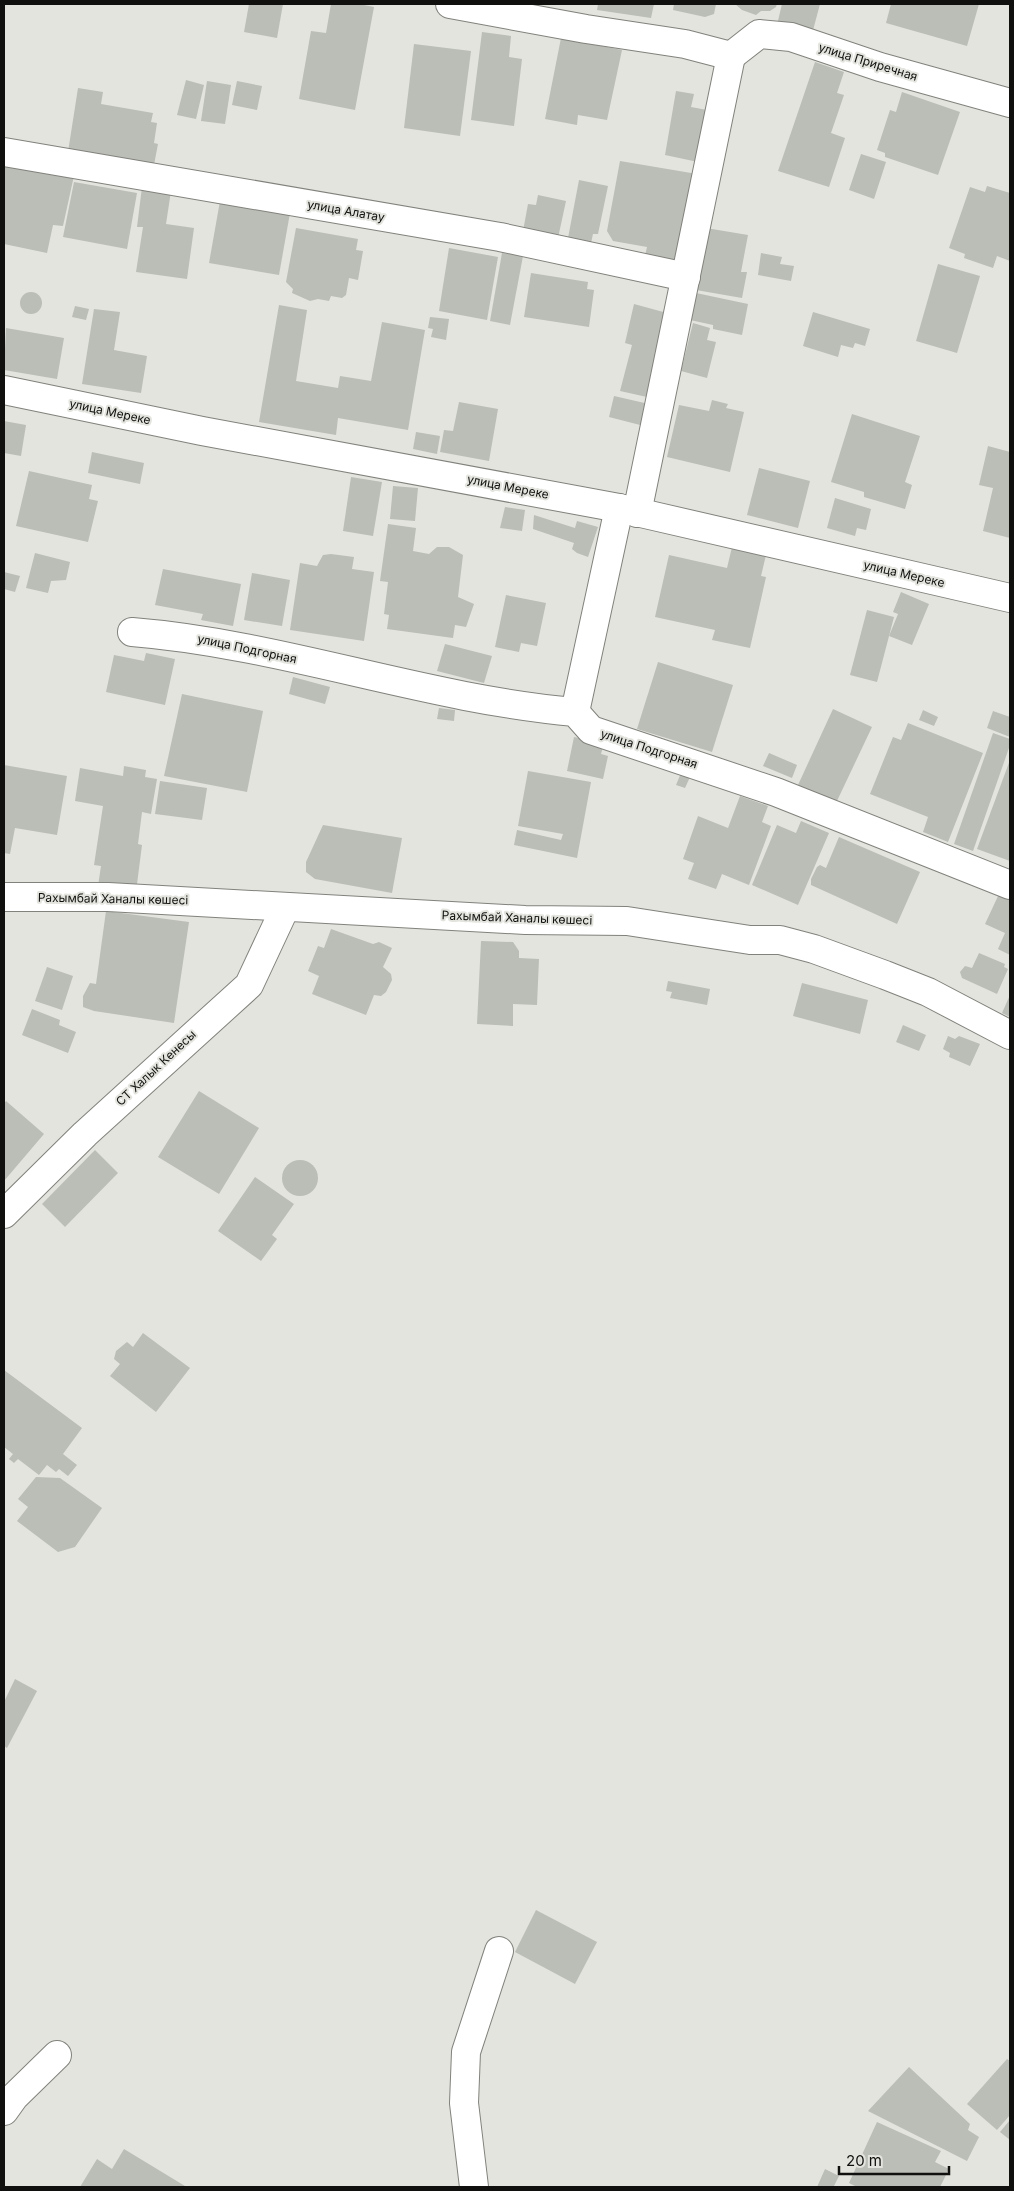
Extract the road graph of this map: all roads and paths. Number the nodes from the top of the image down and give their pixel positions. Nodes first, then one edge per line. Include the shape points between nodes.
1 (450, 4) edge
2 (731, 56) junction
3 (1010, 102) edge
4 (4, 152) edge
5 (686, 277) junction
6 (4, 390) edge
7 (628, 510) junction
8 (1010, 598) edge
9 (132, 632) dead end
10 (575, 712) junction
11 (1010, 885) edge
12 (4, 897) edge
13 (285, 908) junction
14 (1010, 1035) edge
15 (4, 1214) edge
16 (499, 1951) dead end
17 (57, 2055) dead end
18 (4, 2111) edge
19 (474, 2187) edge

1 - 2 street via 685,44
2 - 3 street, улица Приречная via 759,34 791,37 880,67
2 - 5 street
4 - 5 street, улица Алатау via 500,237
5 - 7 street
6 - 7 street, улица Мереке via 202,431
7 - 8 street, улица Мереке
7 - 10 street
9 - 10 street, улица Подгорная via 223,642 439,690
10 - 11 street, улица Подгорная via 591,730 776,792
12 - 13 street, Рахымбай Ханалы көшесі via 108,897
13 - 14 street, Рахымбай Ханалы көшесі via 525,920 627,921 750,940 780,940 894,978
13 - 15 street, СТ Халык Кенесы via 249,985 85,1134
16 - 19 street via 466,2052 464,2103
17 - 18 street

